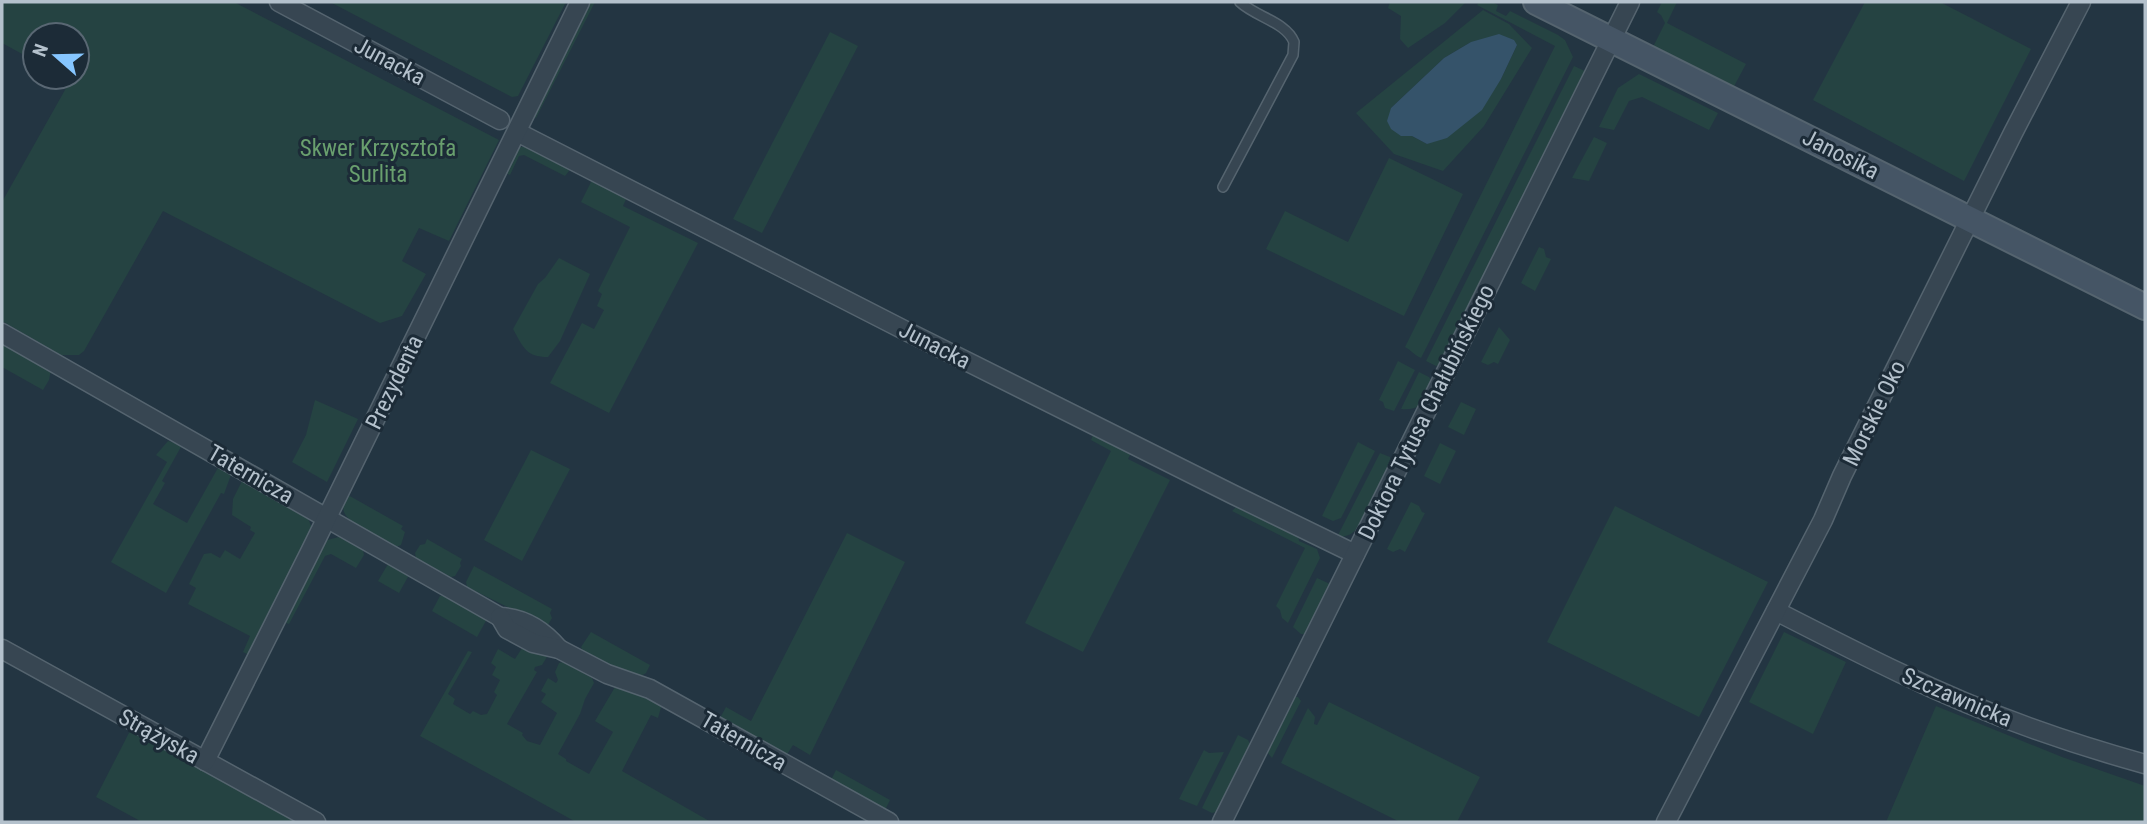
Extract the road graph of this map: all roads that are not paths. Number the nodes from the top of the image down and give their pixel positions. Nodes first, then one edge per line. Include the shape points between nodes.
1 (279, 2) edge
2 (580, 2) edge
3 (1240, 2) edge
4 (1536, 2) edge
5 (1630, 2) edge
6 (2081, 2) edge
7 (1611, 39) junction
8 (525, 115) junction
9 (500, 120) junction
10 (513, 140) junction
11 (1223, 187) dead end
12 (1971, 219) junction
13 (2145, 307) edge
14 (2, 333) edge
15 (327, 517) junction
16 (1355, 554) junction
17 (1776, 611) junction
18 (2, 649) edge
19 (205, 761) junction
20 (2145, 764) edge
21 (316, 822) edge
22 (889, 822) edge
23 (1222, 822) edge
24 (1666, 822) edge

1 - 9 street, Junacka
2 - 8 street, Prezydenta
3 - 11 lane via 1288,32 1294,42 1293,55
4 - 7 street, Janosika
5 - 7 street, Doktora Tytusa Chałubińskiego
6 - 12 street, Morskie Oko
7 - 12 street, Janosika
7 - 16 street, Doktora Tytusa Chałubińskiego
8 - 9 street
8 - 10 street, Prezydenta
9 - 10 street
10 - 15 street, Prezydenta
10 - 16 street, Junacka
12 - 13 street, Janosika
12 - 17 street, Morskie Oko
14 - 15 street, Taternicza
15 - 19 street, Prezydenta
15 - 22 street, Taternicza via 500,617 532,626 589,666 673,700
16 - 23 street, Doktora Tytusa Chałubińskiego
17 - 20 street, Szczawnicka via 1949,695 2062,739
17 - 24 street, Morskie Oko
18 - 19 street, Strążyska
19 - 21 street, Strążyska

